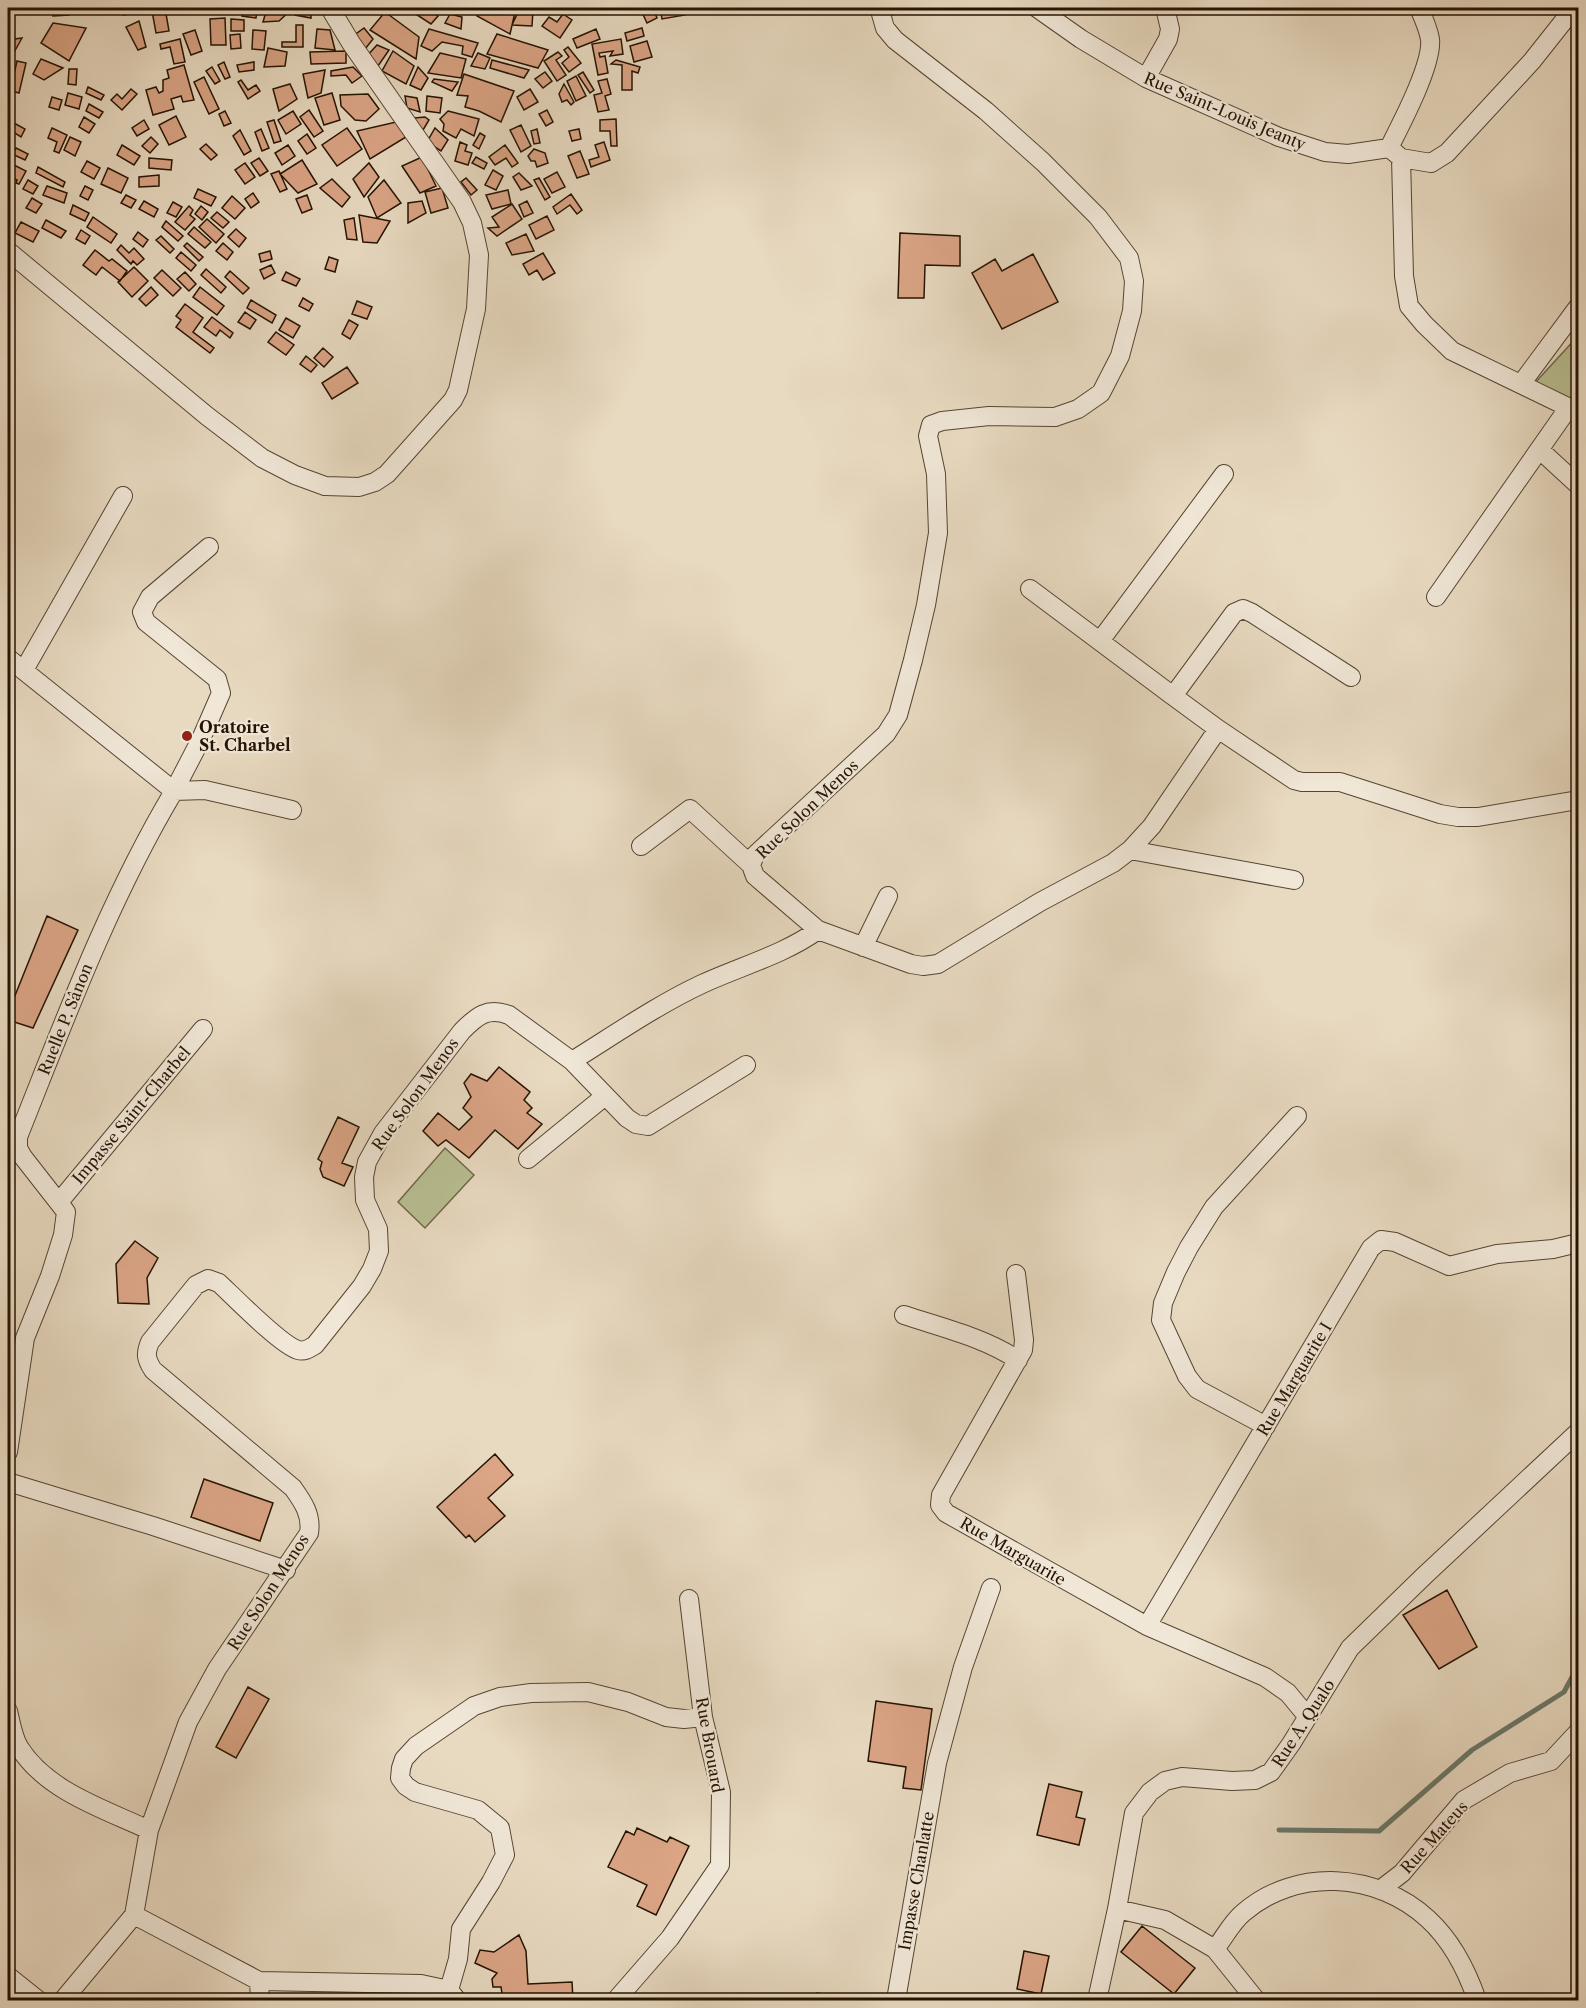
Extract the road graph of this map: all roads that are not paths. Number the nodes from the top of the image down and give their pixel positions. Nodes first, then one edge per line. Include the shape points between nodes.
1 (330, 8) edge
2 (1037, 8) edge
3 (1166, 8) edge
4 (1419, 8) edge
5 (1574, 8) edge
6 (883, 10) edge
7 (1146, 78) junction
8 (1395, 153) junction
9 (8, 251) edge
10 (1578, 307) edge
11 (1521, 384) junction
12 (1574, 410) edge
13 (1540, 450) junction
14 (1224, 474) dead end
15 (1578, 485) edge
16 (123, 496) dead end
17 (209, 547) dead end
18 (1030, 589) dead end
19 (1436, 597) dead end
20 (1100, 641) junction
21 (8, 658) edge
22 (24, 670) junction
23 (1351, 677) dead end
24 (1173, 696) junction
25 (1218, 729) junction
26 (174, 791) junction
27 (1578, 800) edge
28 (292, 810) dead end
29 (641, 846) dead end
30 (1130, 850) junction
31 (751, 865) junction
32 (1294, 880) dead end
33 (888, 896) dead end
34 (818, 930) junction
35 (863, 947) junction
36 (203, 1029) dead end
37 (572, 1061) junction
38 (746, 1065) dead end
39 (605, 1096) junction
40 (1297, 1116) dead end
41 (528, 1159) dead end
42 (59, 1202) junction
43 (1578, 1243) edge
44 (1016, 1274) dead end
45 (904, 1315) dead end
46 (1018, 1360) junction
47 (1266, 1426) junction
48 (1578, 1432) edge
49 (8, 1452) edge
50 (8, 1482) edge
51 (286, 1570) junction
52 (991, 1588) dead end
53 (689, 1599) dead end
54 (1147, 1626) junction
55 (8, 1712) edge
56 (1307, 1716) junction
57 (703, 1717) junction
58 (1578, 1732) edge
59 (149, 1830) junction
60 (1380, 1890) junction
61 (1117, 1909) junction
62 (134, 1915) junction
63 (1215, 1949) junction
64 (8, 1976) edge
65 (259, 1982) junction
66 (453, 1995) edge
67 (38, 2001) edge
68 (63, 2001) edge
69 (260, 2001) edge
70 (616, 2001) edge
71 (896, 2001) edge
72 (1097, 2001) edge
73 (1256, 2001) edge
74 (1477, 2001) edge

1 - 9 street via 462,202 480,255 476,309 458,390 387,474 359,487 325,486 262,458
2 - 7 street, Rue Saint-Louis Jeanty
3 - 7 street via 1168,39
4 - 8 street via 1430,40 1425,68
5 - 8 street, Rue Saint-Louis Jeanty via 1533,61 1448,153 1431,164
6 - 31 street, Rue Solon Menos via 885,28 894,40 986,111 1098,217 1129,258 1134,281 1132,311 1120,356 1101,393 1078,409 1055,417 989,416 931,425 928,436 936,474 938,533 926,605 898,715 886,734 755,855
7 - 8 street, Rue Saint-Louis Jeanty via 1279,137 1325,152
8 - 11 street via 1409,306 1452,351
10 - 11 street
11 - 12 street
12 - 13 street
13 - 15 street
13 - 19 street
14 - 20 street
16 - 22 street
17 - 26 street, Ruelle P. Sânon via 150,597 142,612 146,622 217,679 221,693
18 - 20 street
20 - 24 street
21 - 22 street
22 - 26 street
23 - 24 street via 1242,609 1234,613
24 - 25 street
25 - 27 street via 1293,780 1340,782 1449,816 1478,816
25 - 30 street, Rue Solon Menos via 1152,826
26 - 28 street via 205,790
26 - 42 street, Ruelle P. Sânon via 99,934 18,1137 23,1157
29 - 31 street via 690,809
30 - 32 street
30 - 35 street, Rue Solon Menos via 938,964 910,964
31 - 34 street, Rue Solon Menos via 755,876
33 - 35 street
34 - 35 street, Rue Solon Menos
34 - 37 street via 789,949 703,983
36 - 42 street, Impasse Saint-Charbel
37 - 39 street
37 - 51 street, Rue Solon Menos via 500,1011 487,1012 462,1031 383,1133 367,1162 365,1200 378,1229 379,1251 362,1286 315,1345 298,1350 283,1341 219,1283 208,1279 196,1285 150,1342 146,1358 153,1370 293,1488 306,1506 311,1522 309,1533
38 - 39 street via 648,1126 627,1118
39 - 41 street
40 - 47 street via 1214,1207 1176,1272 1163,1303 1161,1320 1197,1389
42 - 49 street, Ruelle P. Sânon via 66,1212 63,1235 25,1338
43 - 47 street, Rue Marguarite I via 1497,1254 1449,1266 1395,1242 1381,1240 1371,1248
44 - 46 street, Rue Marguarite via 1024,1340
45 - 46 street via 981,1339
46 - 54 street, Rue Marguarite via 941,1495 940,1505 946,1512
47 - 54 street, Rue Marguarite I
48 - 56 street, Rue A. Qualo via 1350,1648
50 - 51 street
51 - 59 street, Rue Solon Menos via 218,1669 188,1722
52 - 71 street, Impasse Chanlatte via 963,1667 937,1763
53 - 57 street, Rue Brouard
54 - 56 street, Rue Marguarite via 1265,1677 1288,1693
55 - 59 street via 18,1744 34,1768 84,1800
56 - 61 street, Rue A. Qualo via 1271,1772 1255,1780 1182,1777 1165,1781 1150,1792 1134,1813
57 - 66 street via 666,1717 588,1692 500,1697 474,1706 416,1746 404,1759 400,1778 406,1786 478,1810 500,1828 505,1856 461,1929
57 - 70 street, Rue Brouard via 721,1792 720,1865 670,1938
58 - 60 street, Rue Mateus via 1551,1761 1510,1773 1464,1800 1402,1873
59 - 62 street, Rue Solon Menos
60 - 63 street via 1354,1882 1328,1881 1280,1889 1240,1914
60 - 74 street via 1428,1919 1458,1957
61 - 63 street via 1165,1920
61 - 72 street, Rue A. Qualo
62 - 65 street
62 - 68 street
63 - 73 street
64 - 67 street
65 - 66 street via 422,1984
65 - 69 street

